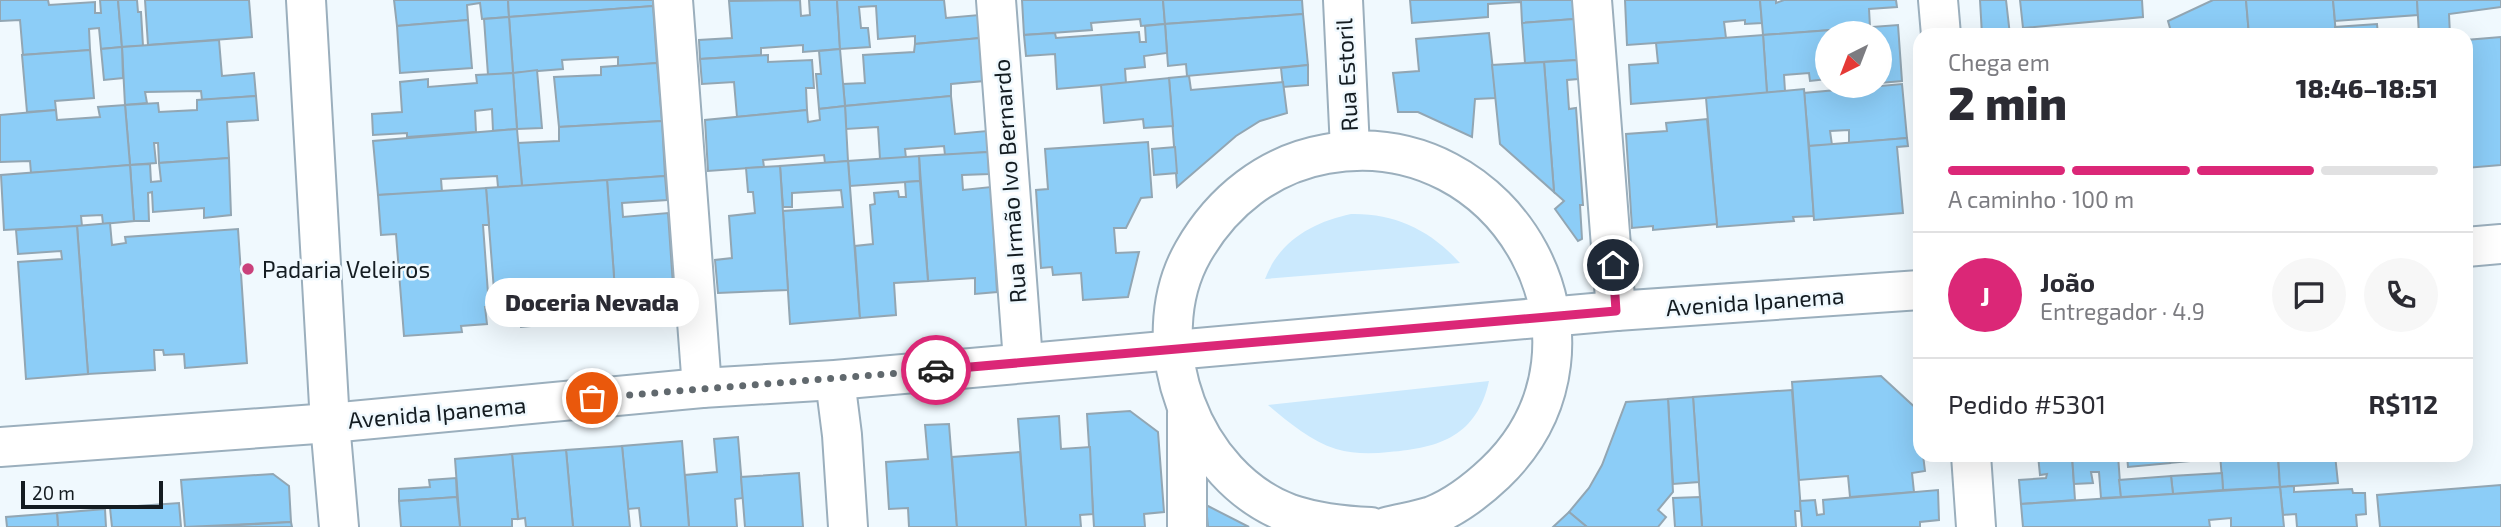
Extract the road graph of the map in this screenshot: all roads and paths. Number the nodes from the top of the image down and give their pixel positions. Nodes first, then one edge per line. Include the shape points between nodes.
1 (306, 0) edge
2 (673, 0) edge
3 (996, 0) edge
4 (1343, 0) edge
5 (1592, 0) edge
6 (1938, 0) edge
7 (1940, 28) edge
8 (1350, 149) junction
9 (2501, 244) edge
10 (2473, 246) edge
11 (1913, 290) edge
12 (1616, 311) junction
13 (1551, 317) junction
14 (1173, 351) junction
15 (1023, 361) junction
16 (835, 380) junction
17 (702, 388) junction
18 (1187, 411) junction
19 (330, 423) junction
20 (0, 447) edge
21 (1971, 462) edge
22 (339, 527) edge
23 (848, 527) edge
24 (1186, 527) edge
25 (1371, 527) edge
26 (1386, 527) edge
27 (1976, 527) edge

1 - 19 street
2 - 17 street
3 - 15 street, Rua Irmão Ivo Bernardo
4 - 8 street, Rua Estoril
5 - 12 street
6 - 7 street
8 - 13 street via 1398,152 1443,167 1484,193 1517,228 1539,270
8 - 14 street via 1301,158 1257,180 1219,213 1192,254 1184,277 1176,301
9 - 10 street
11 - 12 street, Avenida Ipanema
12 - 13 street, Avenida Ipanema
13 - 14 street, Avenida Ipanema
13 - 26 street via 1550,367 1537,415 1512,457 1476,492 1432,516
14 - 15 street, Avenida Ipanema
14 - 18 street
15 - 16 street, Avenida Ipanema
16 - 17 street, Avenida Ipanema
16 - 23 street
17 - 19 street, Avenida Ipanema
18 - 24 street
18 - 25 street via 1212,454 1246,488 1288,513 1335,526
19 - 20 street, Avenida Ipanema
19 - 22 street
21 - 27 street

